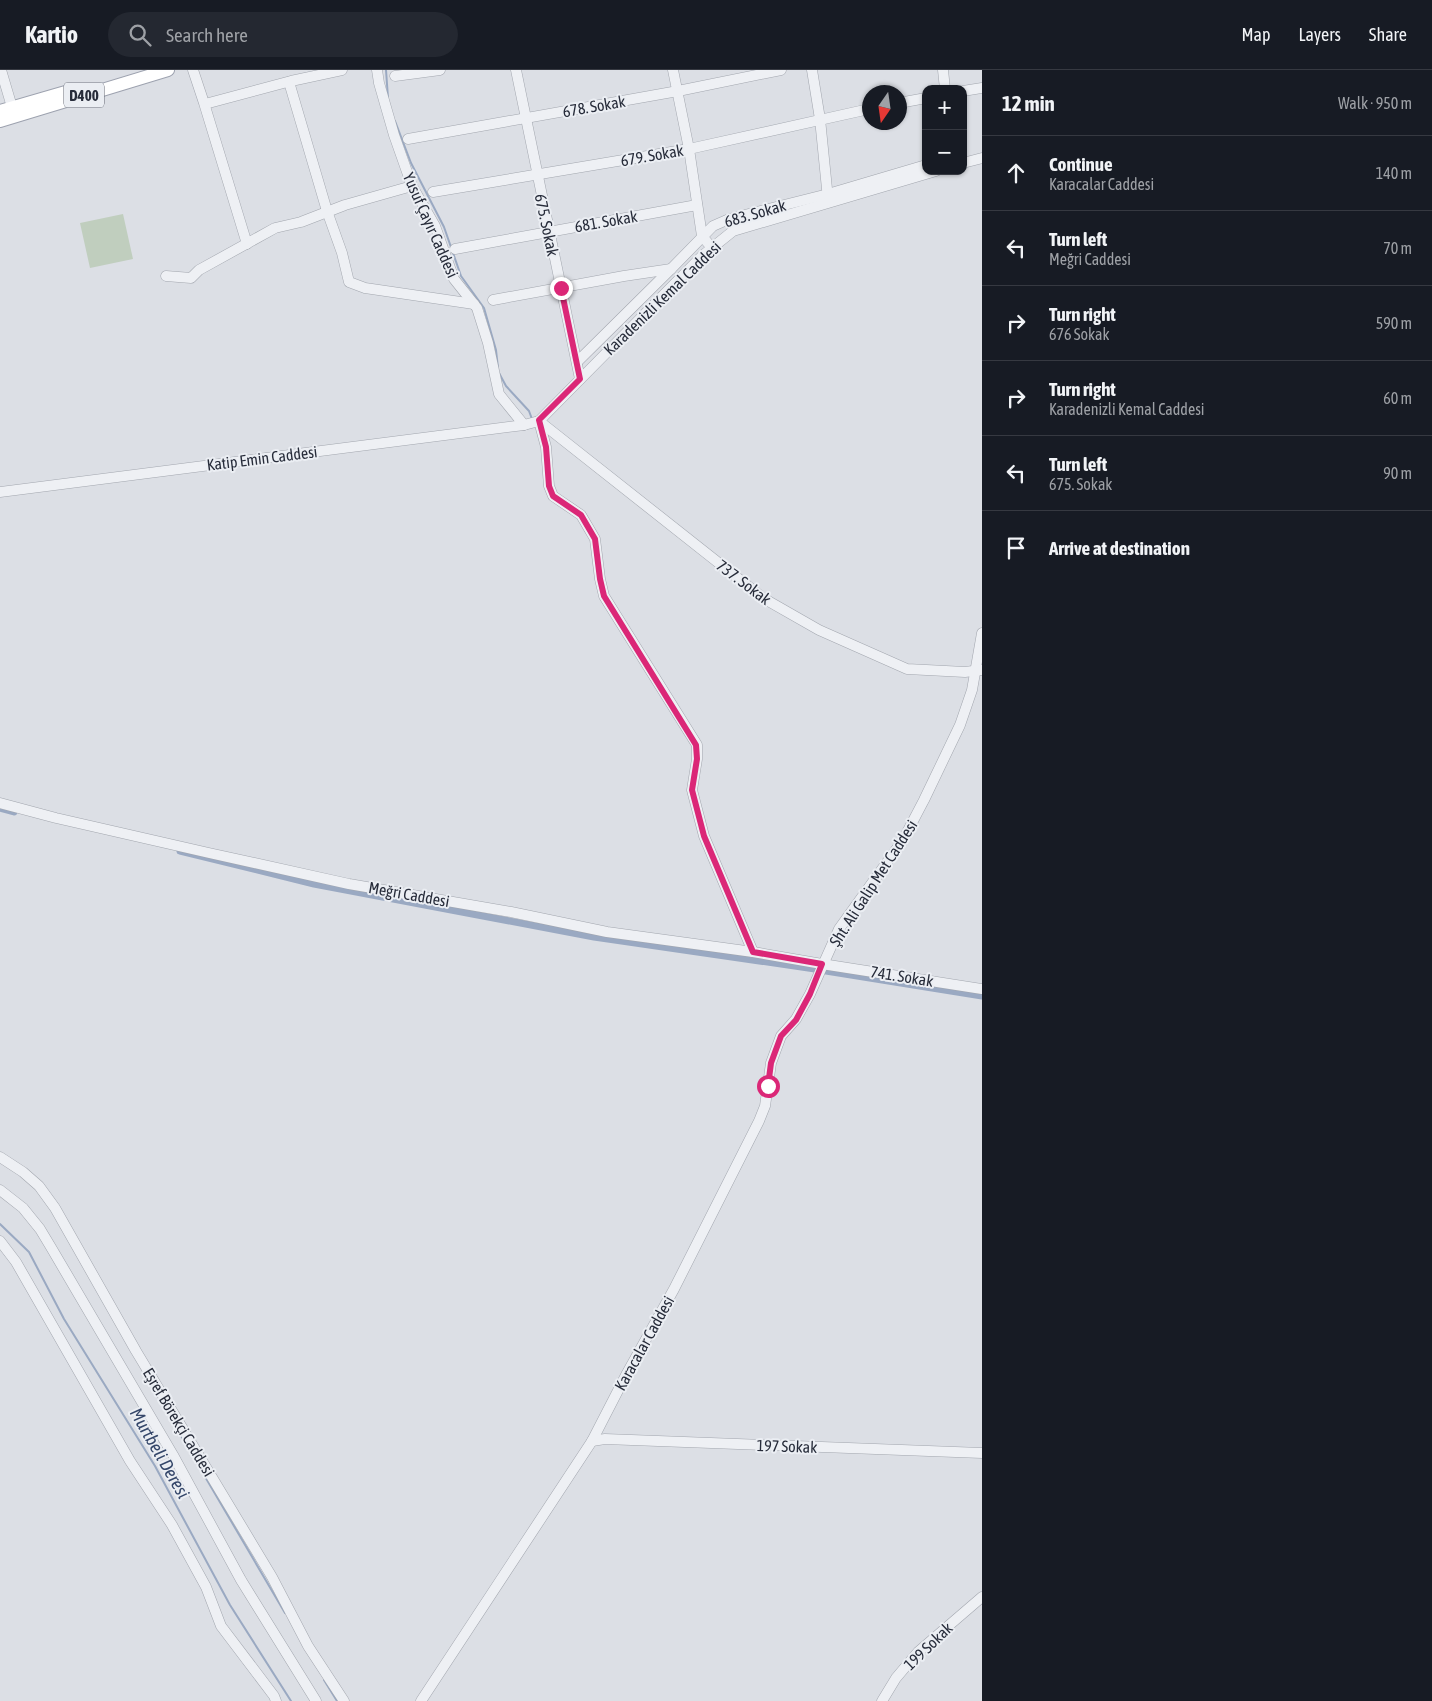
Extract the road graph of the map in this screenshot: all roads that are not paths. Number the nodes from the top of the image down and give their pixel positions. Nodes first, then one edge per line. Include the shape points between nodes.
1 (1, 70) edge
2 (138, 70) edge
3 (168, 70) edge
4 (193, 70) edge
5 (342, 70) edge
6 (376, 70) edge
7 (440, 70) edge
8 (516, 70) edge
9 (673, 70) edge
10 (781, 70) edge
11 (812, 70) edge
12 (943, 70) edge
13 (395, 76) dead end
14 (289, 82) junction
15 (945, 85) edge
16 (982, 88) edge
17 (967, 90) edge
18 (678, 91) junction
19 (922, 99) edge
20 (907, 102) edge
21 (204, 104) junction
22 (6, 109) edge
23 (862, 111) edge
24 (525, 118) junction
25 (820, 119) junction
26 (0, 121) edge
27 (408, 139) dead end
28 (689, 149) junction
29 (982, 158) edge
30 (967, 162) edge
31 (922, 167) edge
32 (922, 174) edge
33 (537, 175) junction
34 (412, 186) junction
35 (433, 192) dead end
36 (828, 198) junction
37 (697, 205) junction
38 (327, 211) junction
39 (548, 231) junction
40 (702, 236) junction
41 (246, 244) junction
42 (712, 248) junction
43 (455, 249) dead end
44 (672, 269) junction
45 (166, 276) dead end
46 (561, 288) junction
47 (493, 300) dead end
48 (474, 304) junction
49 (577, 362) junction
50 (580, 379) junction
51 (533, 422) junction
52 (0, 492) edge
53 (982, 633) edge
54 (979, 670) edge
55 (0, 803) edge
56 (753, 952) junction
57 (822, 964) junction
58 (982, 989) edge
59 (0, 1158) edge
60 (0, 1190) edge
61 (0, 1241) edge
62 (592, 1441) junction
63 (982, 1453) edge
64 (982, 1597) edge
65 (276, 1701) edge
66 (316, 1701) edge
67 (344, 1701) edge
68 (420, 1701) edge
69 (882, 1701) edge

1 - 22 street
2 - 22 main road, D400
3 - 26 main road, D400
4 - 21 street
5 - 14 street
6 - 34 street, Yusuf Çayır Caddesi
7 - 13 street
8 - 24 street, 675. Sokak
9 - 18 street
10 - 18 street, 678. Sokak
11 - 25 street
12 - 15 street
14 - 21 street
14 - 38 street
16 - 17 street
18 - 24 street, 678. Sokak
18 - 28 street
19 - 20 street
21 - 41 street
23 - 25 street, 679. Sokak
24 - 27 street, 678. Sokak
24 - 33 street, 675. Sokak
25 - 28 street, 679. Sokak
25 - 36 street
28 - 33 street, 679. Sokak
28 - 37 street
29 - 30 street
31 - 36 street, 683. Sokak
32 - 36 street, Karadenizli Kemal Caddesi
33 - 35 street, 679. Sokak
33 - 39 street, 675. Sokak
34 - 38 street
34 - 48 street, Yusuf Çayır Caddesi via 435,226 454,279
36 - 40 street, 683. Sokak via 730,219 713,226
36 - 42 street, Karadenizli Kemal Caddesi via 733,231
37 - 39 street, 681. Sokak
37 - 40 street
38 - 41 street via 276,228
38 - 48 street via 349,282 365,288
39 - 43 street, 681. Sokak
39 - 46 street, 675. Sokak
40 - 42 street
40 - 44 street, 683. Sokak
41 - 45 street via 199,270 191,278
42 - 50 street, Karadenizli Kemal Caddesi
44 - 46 street
44 - 49 street, 683. Sokak
46 - 47 street
46 - 49 street, 675. Sokak
48 - 51 street, Yusuf Çayır Caddesi via 488,343 498,394
49 - 50 street, 675. Sokak
50 - 51 street, Karadenizli Kemal Caddesi
51 - 52 street, Katip Emin Caddesi
51 - 54 street, 737. Sokak via 763,598 811,626 907,669
51 - 56 street via 546,447 549,486 553,496 581,515 595,539 604,596 696,745 692,790 704,836
53 - 54 street, Şht. Ali Galip Met Caddesi
54 - 57 street, Şht. Ali Galip Met Caddesi via 960,725 903,840 840,929
55 - 56 street, Meğri Caddesi via 348,884 607,932
56 - 57 street, Meğri Caddesi
57 - 58 street, 741. Sokak
57 - 62 street, Karacalar Caddesi via 796,1020 781,1036 771,1063 765,1106 745,1151
59 - 67 street, Eşref Börekçi Caddesi via 39,1186 55,1208 136,1351 272,1577 308,1646
60 - 66 street via 23,1208 40,1229 173,1455 241,1580
61 - 65 street via 16,1262 130,1461 172,1525 206,1588 219,1622
62 - 63 street, 197 Sokak
62 - 68 street, Karacalar Caddesi
64 - 69 street, 199 Sokak via 918,1652

